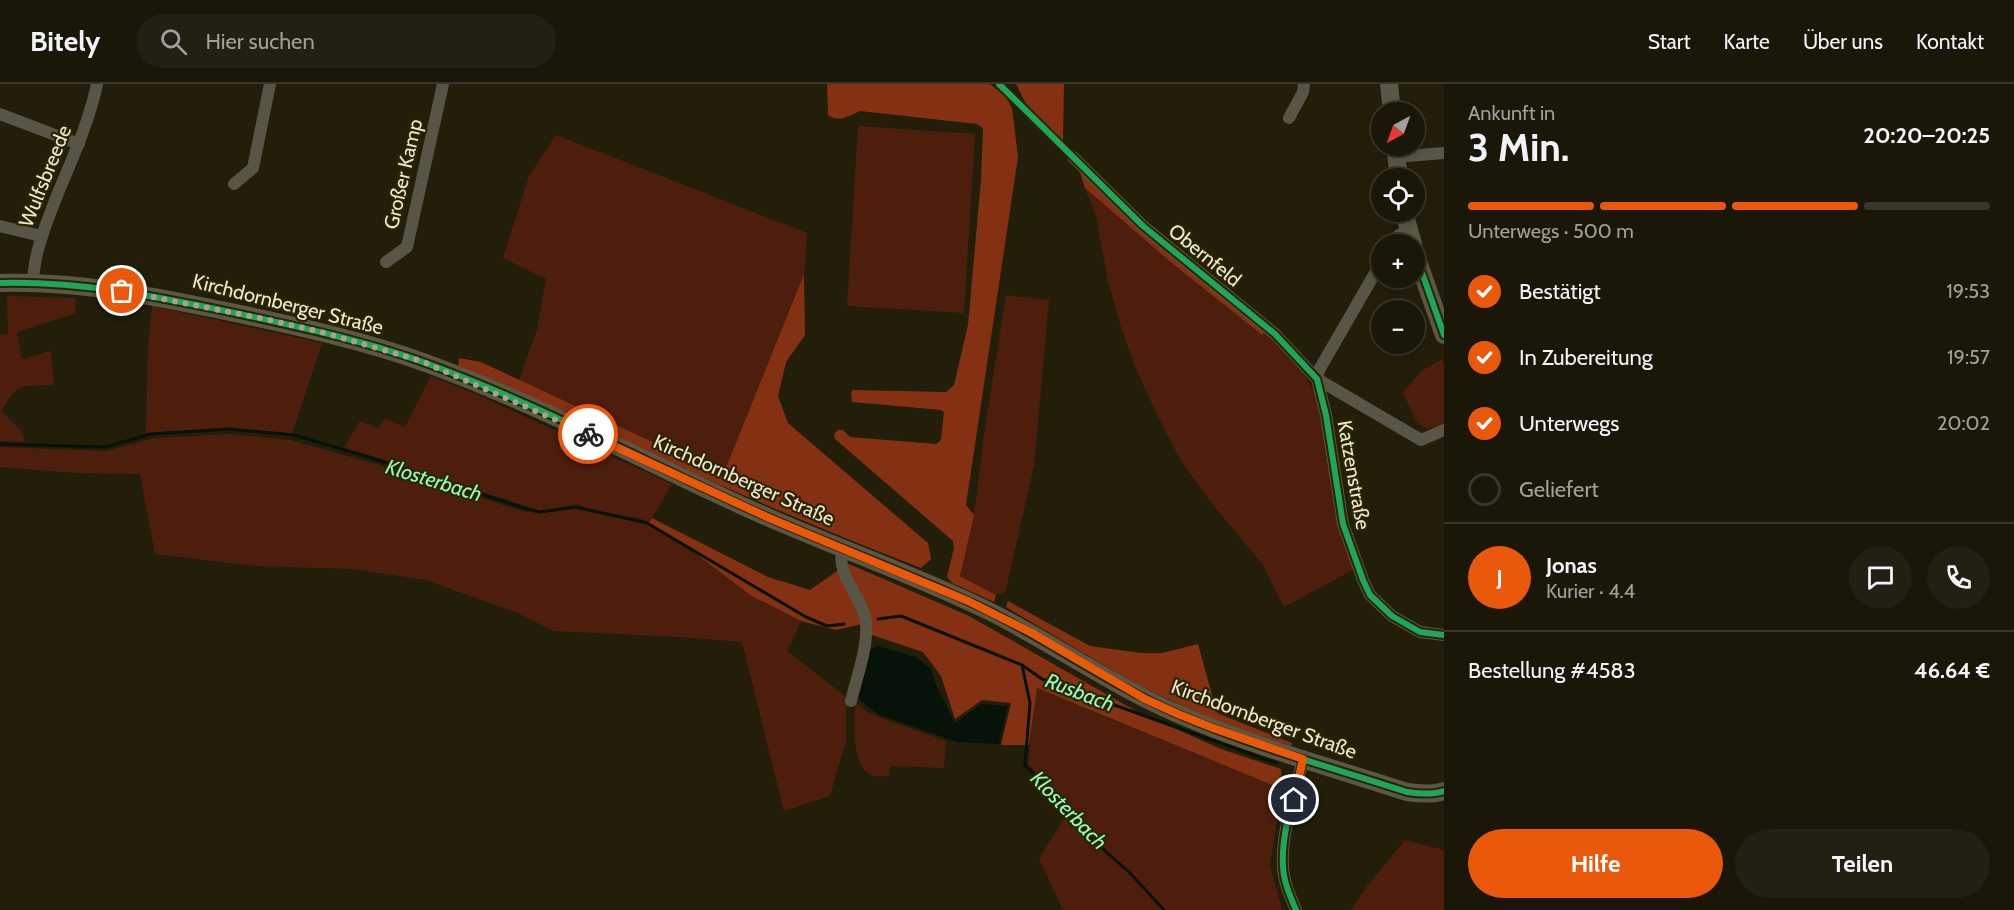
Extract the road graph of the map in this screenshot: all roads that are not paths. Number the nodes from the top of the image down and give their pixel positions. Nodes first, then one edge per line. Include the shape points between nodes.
1 (97, 84) edge
2 (270, 84) edge
3 (443, 84) edge
4 (1304, 84) edge
5 (1389, 84) edge
6 (1391, 102) edge
7 (0, 114) edge
8 (1289, 118) dead end
9 (79, 144) junction
10 (1425, 153) edge
11 (1444, 153) edge
12 (1073, 157) dead end
13 (234, 184) dead end
14 (0, 226) edge
15 (41, 236) junction
16 (386, 262) dead end
17 (1371, 280) edge
18 (1425, 281) edge
19 (33, 282) junction
20 (0, 283) edge
21 (1444, 335) edge
22 (1317, 379) junction
23 (1444, 430) edge
24 (843, 549) junction
25 (1444, 635) edge
26 (850, 701) dead end
27 (1303, 759) junction
28 (1444, 790) edge
29 (1296, 910) edge

1 - 9 street, Wulfsbreede
2 - 13 street via 253,168
3 - 16 street, Großer Kamp via 407,247
4 - 8 street
5 - 6 street
7 - 9 street
9 - 15 street, Wulfsbreede
10 - 11 street
12 - 22 street, Obernfeld via 1143,226 1275,334
14 - 15 street
15 - 19 street, Wulfsbreede
17 - 22 street
18 - 21 street
19 - 20 street, Kirchdornberger Straße
19 - 24 street, Kirchdornberger Straße via 141,293 325,333 421,361
22 - 23 street, Obernfeld via 1421,440
22 - 25 street, Katzenstraße via 1343,524 1370,595 1392,616 1420,632
24 - 26 street via 840,563 866,620 867,637
24 - 27 street, Kirchdornberger Straße via 986,610 1145,699
27 - 28 street, Kirchdornberger Straße via 1407,792
27 - 29 street via 1284,841 1283,866

